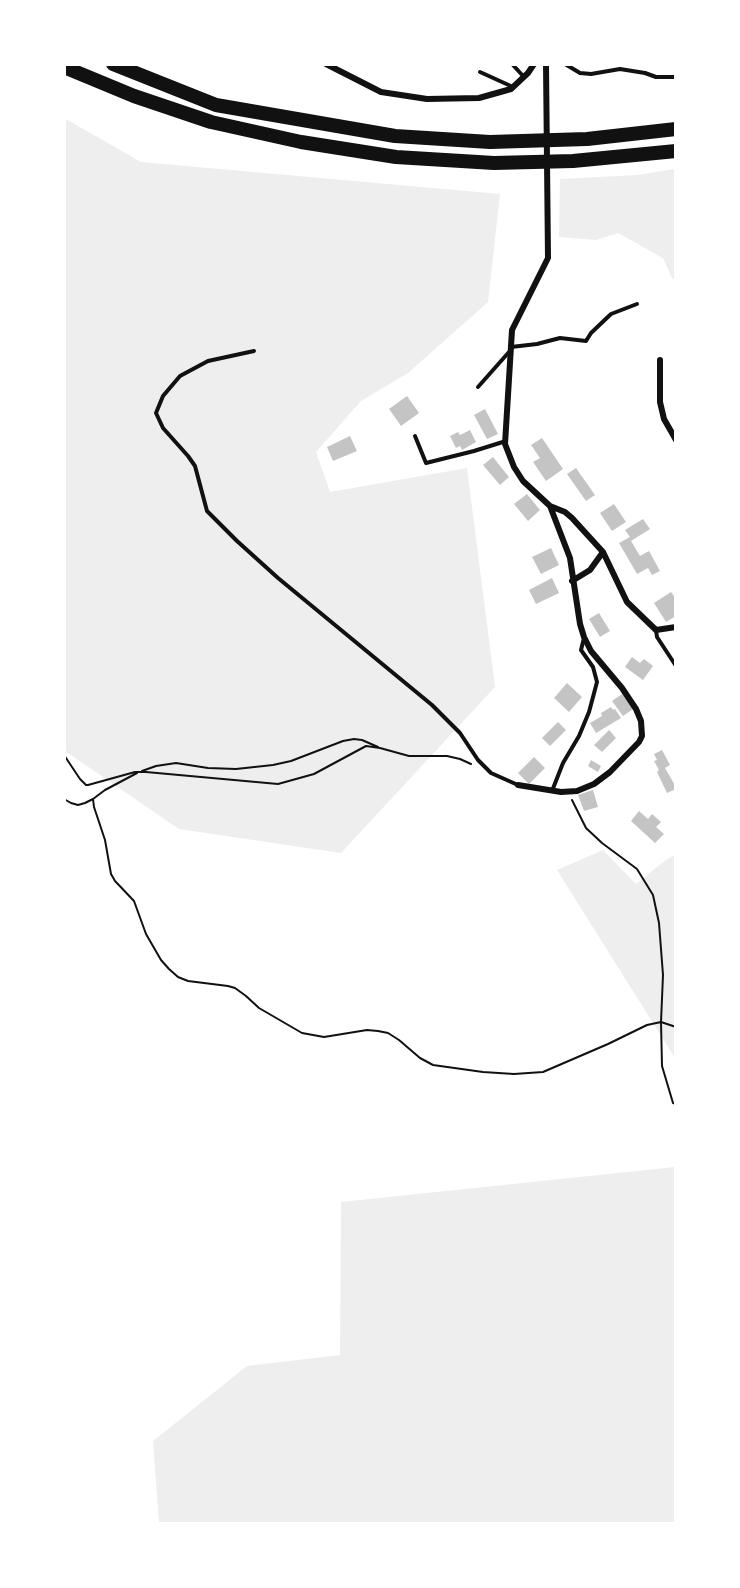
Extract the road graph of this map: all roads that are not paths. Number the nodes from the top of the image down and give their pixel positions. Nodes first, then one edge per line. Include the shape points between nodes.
1 (113, 64) edge
2 (326, 64) edge
3 (512, 64) edge
4 (534, 64) edge
5 (546, 64) edge
6 (565, 64) edge
7 (64, 67) edge
8 (480, 72) dead end
9 (524, 77) junction
10 (675, 77) edge
11 (513, 87) junction
12 (675, 129) edge
13 (675, 151) edge
14 (637, 304) dead end
15 (510, 349) junction
16 (254, 351) dead end
17 (660, 360) dead end
18 (478, 387) dead end
19 (416, 436) dead end
20 (675, 440) edge
21 (506, 441) junction
22 (550, 506) junction
23 (603, 552) junction
24 (572, 581) junction
25 (675, 627) edge
26 (656, 630) junction
27 (584, 637) junction
28 (675, 666) edge
29 (518, 785) joint
30 (552, 790) junction

1 - 12 highway via 216,105 395,136 490,142 587,139
2 - 11 street via 381,92 427,99 479,98
3 - 9 lane
4 - 9 street
5 - 15 street via 548,258 512,330
6 - 10 lane via 580,73 620,69
7 - 13 highway via 211,122 396,157 494,163 573,161
8 - 11 lane
9 - 11 street
14 - 15 lane via 611,314 586,341 560,338
15 - 18 lane
15 - 21 street
16 - 29 lane via 208,361 180,376 163,396 156,413 163,428 195,466 207,511 278,578 432,705 491,773
17 - 20 street via 660,402
19 - 21 lane via 426,463
21 - 22 street via 523,481
22 - 23 street via 572,518
22 - 24 street via 570,558
23 - 24 street via 590,570
23 - 26 street via 627,602
24 - 27 street
25 - 26 street
26 - 28 lane
27 - 30 lane via 581,650 597,682 589,712
27 - 30 street via 636,708 642,736 594,784 568,792
29 - 30 street

